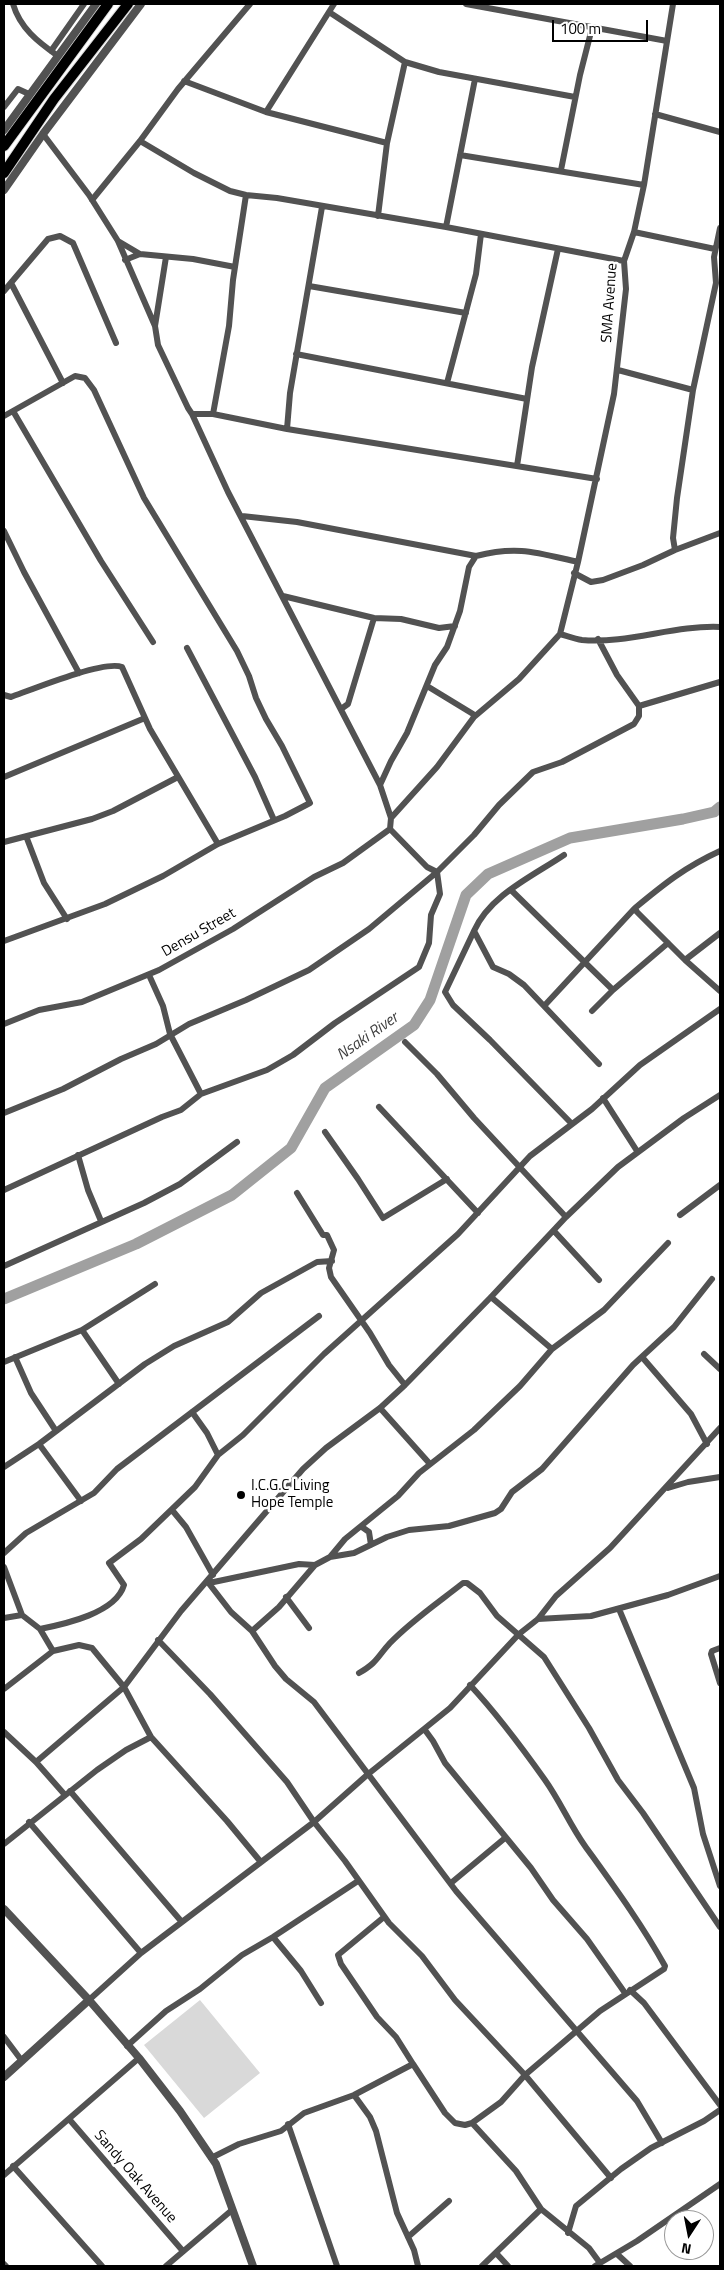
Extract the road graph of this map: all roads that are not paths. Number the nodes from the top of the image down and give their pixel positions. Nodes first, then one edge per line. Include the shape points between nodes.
1 (12, 4) edge
2 (84, 4) edge
3 (128, 4) edge
4 (142, 4) edge
5 (250, 4) edge
6 (334, 4) edge
7 (466, 4) edge
8 (673, 4) edge
9 (104, 5) edge
10 (478, 5) edge
11 (329, 12) junction
12 (118, 17) junction
13 (67, 27) junction
14 (592, 28) junction
15 (75, 33) junction
16 (667, 41) junction
17 (51, 51) junction
18 (58, 56) junction
19 (405, 62) junction
20 (475, 79) junction
21 (184, 82) junction
22 (29, 94) junction
23 (575, 96) junction
24 (4, 107) edge
25 (266, 112) junction
26 (655, 114) junction
27 (4, 130) edge
28 (720, 132) edge
29 (43, 134) junction
30 (140, 141) junction
31 (387, 143) junction
32 (4, 146) edge
33 (460, 155) junction
34 (561, 170) junction
35 (4, 173) edge
36 (644, 185) junction
37 (4, 190) edge
38 (246, 195) junction
39 (92, 200) junction
40 (322, 207) junction
41 (378, 216) junction
42 (446, 227) junction
43 (720, 228) edge
44 (634, 232) junction
45 (481, 234) junction
46 (118, 241) junction
47 (558, 249) junction
48 (715, 249) junction
49 (140, 254) junction
50 (166, 257) junction
51 (125, 260) junction
52 (624, 261) junction
53 (235, 267) junction
54 (10, 283) junction
55 (718, 283) edge
56 (309, 286) junction
57 (4, 291) edge
58 (466, 313) junction
59 (155, 326) junction
60 (116, 344) dead end
61 (296, 354) junction
62 (618, 370) junction
63 (63, 383) junction
64 (447, 383) junction
65 (693, 390) junction
66 (527, 399) junction
67 (13, 411) junction
68 (192, 414) junction
69 (214, 414) junction
70 (4, 416) edge
71 (287, 429) junction
72 (517, 466) junction
73 (597, 479) junction
74 (242, 516) junction
75 (4, 531) edge
76 (720, 533) edge
77 (674, 550) junction
78 (476, 556) junction
79 (578, 562) junction
80 (574, 573) junction
81 (283, 596) junction
82 (374, 618) junction
83 (455, 626) junction
84 (720, 627) edge
85 (560, 634) junction
86 (598, 640) junction
87 (153, 642) dead end
88 (187, 648) dead end
89 (79, 673) junction
90 (720, 682) edge
91 (427, 686) junction
92 (4, 695) edge
93 (639, 706) junction
94 (341, 710) junction
95 (474, 717) junction
96 (145, 718) junction
97 (4, 778) edge
98 (178, 778) junction
99 (380, 785) junction
100 (391, 818) junction
101 (274, 820) junction
102 (390, 830) junction
103 (26, 836) junction
104 (4, 839) edge
105 (218, 844) junction
106 (720, 851) edge
107 (564, 855) dead end
108 (438, 872) junction
109 (511, 890) junction
110 (637, 912) junction
111 (66, 919) junction
112 (474, 931) junction
113 (720, 933) edge
114 (4, 941) edge
115 (668, 944) junction
116 (685, 960) junction
117 (586, 962) junction
118 (149, 975) junction
119 (613, 990) junction
120 (720, 991) edge
121 (545, 1005) junction
122 (720, 1008) edge
123 (592, 1011) dead end
124 (4, 1024) edge
125 (170, 1034) junction
126 (405, 1042) dead end
127 (599, 1064) dead end
128 (200, 1094) junction
129 (720, 1095) edge
130 (603, 1098) junction
131 (379, 1107) dead end
132 (4, 1113) edge
133 (572, 1124) junction
134 (325, 1132) dead end
135 (237, 1142) dead end
136 (637, 1151) junction
137 (78, 1155) junction
138 (519, 1166) junction
139 (447, 1179) junction
140 (720, 1185) edge
141 (4, 1190) edge
142 (297, 1193) dead end
143 (478, 1213) junction
144 (680, 1215) dead end
145 (566, 1217) junction
146 (101, 1221) junction
147 (554, 1231) junction
148 (668, 1243) dead end
149 (332, 1261) junction
150 (4, 1266) edge
151 (712, 1279) dead end
152 (598, 1280) dead end
153 (155, 1284) dead end
154 (491, 1297) junction
155 (318, 1316) dead end
156 (361, 1321) junction
157 (82, 1330) junction
158 (552, 1349) junction
159 (704, 1354) dead end
160 (15, 1357) junction
161 (642, 1357) junction
162 (4, 1362) edge
163 (720, 1370) edge
164 (119, 1384) junction
165 (405, 1384) junction
166 (380, 1408) junction
167 (192, 1412) junction
168 (720, 1428) edge
169 (56, 1431) junction
170 (39, 1444) junction
171 (707, 1444) junction
172 (218, 1455) junction
173 (430, 1464) junction
174 (4, 1467) edge
175 (720, 1477) edge
176 (667, 1488) junction
177 (82, 1501) junction
178 (172, 1510) junction
179 (362, 1527) junction
180 (371, 1545) junction
181 (4, 1553) edge
182 (330, 1557) junction
183 (315, 1565) junction
184 (4, 1567) edge
185 (213, 1575) junction
186 (720, 1576) edge
187 (208, 1582) junction
188 (286, 1597) junction
189 (619, 1609) junction
190 (22, 1615) junction
191 (4, 1618) edge
192 (538, 1620) junction
193 (309, 1628) dead end
194 (40, 1629) junction
195 (252, 1631) junction
196 (519, 1634) junction
197 (158, 1640) junction
198 (720, 1648) edge
199 (53, 1651) junction
200 (360, 1673) dead end
201 (720, 1683) edge
202 (470, 1685) junction
203 (124, 1687) junction
204 (4, 1689) edge
205 (425, 1730) junction
206 (4, 1732) edge
207 (151, 1737) junction
208 (36, 1762) junction
209 (367, 1775) junction
210 (68, 1793) junction
211 (29, 1822) junction
212 (314, 1822) junction
213 (505, 1838) junction
214 (4, 1844) edge
215 (260, 1861) junction
216 (358, 1881) junction
217 (451, 1883) junction
218 (720, 1886) edge
219 (4, 1909) edge
220 (384, 1917) junction
221 (181, 1921) junction
222 (720, 1927) edge
223 (273, 1938) junction
224 (141, 1953) junction
225 (627, 1992) junction
226 (89, 2000) junction
227 (321, 2003) dead end
228 (577, 2031) junction
229 (4, 2037) edge
230 (127, 2046) junction
231 (139, 2058) junction
232 (22, 2060) junction
233 (413, 2064) junction
234 (526, 2075) junction
235 (4, 2077) edge
236 (354, 2095) junction
237 (720, 2105) edge
238 (720, 2110) edge
239 (69, 2119) junction
240 (472, 2123) junction
241 (288, 2124) junction
242 (662, 2143) junction
243 (211, 2158) junction
244 (13, 2166) junction
245 (4, 2175) edge
246 (611, 2178) junction
247 (720, 2184) edge
248 (449, 2201) dead end
249 (541, 2209) junction
250 (232, 2210) junction
251 (568, 2233) junction
252 (408, 2237) junction
253 (182, 2250) junction
254 (496, 2253) junction
255 (617, 2254) junction
256 (598, 2264) edge
257 (102, 2266) edge
258 (166, 2266) edge
259 (253, 2266) edge
260 (337, 2266) edge
261 (418, 2266) edge
262 (482, 2266) edge
263 (508, 2266) edge
264 (630, 2266) edge

1 - 17 street via 31,36
2 - 13 street
3 - 12 main road
4 - 29 street
5 - 21 street
6 - 11 street
7 - 10 street
8 - 16 street, SMA Avenue
9 - 12 main road
9 - 15 street
9 - 32 main road
10 - 14 street
11 - 19 street
11 - 25 street
12 - 35 main road via 54,99
13 - 15 street
13 - 17 street
14 - 16 street
14 - 23 street
15 - 18 street
16 - 26 street, SMA Avenue
17 - 18 street
18 - 22 street
19 - 20 street
19 - 31 street
20 - 23 street
20 - 33 street
21 - 25 street
21 - 30 street
22 - 24 street via 18,89
22 - 27 street
23 - 34 street
25 - 31 street
26 - 28 street
26 - 36 street, SMA Avenue
29 - 37 street
29 - 39 street
30 - 38 street via 194,173 230,191
30 - 39 street
31 - 41 street
33 - 34 street
33 - 42 street
34 - 36 street
36 - 44 street, SMA Avenue
38 - 40 street
38 - 53 street
39 - 46 street
40 - 41 street
40 - 56 street
41 - 42 street
42 - 45 street
43 - 48 street
44 - 48 street
44 - 52 street, SMA Avenue
45 - 47 street
45 - 58 street via 476,274
46 - 49 street
46 - 51 street
47 - 52 street
47 - 66 street
48 - 55 street
49 - 50 street
49 - 51 street
50 - 53 street
50 - 59 street
51 - 59 street
52 - 62 street, SMA Avenue via 626,289
53 - 69 street
54 - 57 street
54 - 60 street via 48,239 60,236 73,243
54 - 63 street
55 - 65 street
56 - 58 street
56 - 61 street
58 - 64 street
59 - 68 street via 158,345
61 - 64 street
61 - 71 street
62 - 65 street
62 - 73 street, SMA Avenue
63 - 67 street
63 - 101 street via 80,376 94,390 144,498 250,676 262,712 310,803
64 - 66 street
65 - 77 street via 674,526
66 - 72 street
67 - 70 street
67 - 87 street
68 - 69 street
68 - 74 street
69 - 71 street
71 - 72 street
72 - 73 street
73 - 79 street, SMA Avenue
74 - 78 street via 297,522
74 - 81 street
75 - 89 street
76 - 77 street
77 - 80 street via 603,580 591,582
78 - 79 street via 522,549
78 - 83 street via 469,567
79 - 80 street, SMA Avenue
80 - 85 street, SMA Avenue
81 - 82 street
81 - 94 street
82 - 83 street via 401,619 440,628
82 - 94 street via 348,704
83 - 91 street
84 - 86 street
85 - 86 street via 580,640
85 - 95 street via 519,679
86 - 93 street
88 - 101 street
89 - 92 street via 11,697
89 - 96 street via 110,666 122,667
90 - 93 street
91 - 95 street
91 - 99 street
93 - 108 street via 639,716 634,724 562,762 533,772
94 - 99 street
95 - 100 street via 437,767
96 - 97 street
96 - 98 street
98 - 103 street via 92,819
98 - 105 street
99 - 100 street
100 - 102 street
101 - 105 street
102 - 108 street via 427,867
102 - 118 street, Densu Street via 343,863
103 - 104 street
103 - 111 street via 44,883
105 - 111 street via 145,886
106 - 110 street via 665,882 635,908
107 - 109 street
108 - 125 street via 369,929 309,970
108 - 128 street via 440,894 431,915 429,943 419,966 293,1055 267,1070
109 - 112 street via 491,906
109 - 117 street
110 - 115 street
110 - 117 street via 634,909
111 - 114 street
112 - 121 street via 493,967 509,974
112 - 133 street via 445,992 453,1005
113 - 116 street
115 - 116 street
115 - 119 street
116 - 120 street
117 - 119 street
117 - 121 street
118 - 124 street, Densu Street via 82,1002 39,1010
118 - 125 street via 163,1006
119 - 123 street
121 - 127 street
122 - 130 street via 640,1065
125 - 128 street
125 - 132 street via 63,1089
126 - 138 street
128 - 137 street via 181,1110
129 - 136 street
130 - 133 street
130 - 136 street
131 - 139 street
133 - 138 street
134 - 139 street via 382,1218
135 - 146 street via 180,1184
136 - 145 street
137 - 141 street
137 - 146 street
138 - 143 street
138 - 145 street
139 - 143 street
140 - 144 street
142 - 149 street via 322,1236 330,1238 334,1250
143 - 156 street
145 - 147 street
146 - 150 street
147 - 152 street
147 - 154 street
148 - 158 street via 604,1310
149 - 156 street via 331,1277
149 - 164 street via 317,1262 273,1286 249,1301 228,1322 174,1346
151 - 161 street via 674,1327
153 - 157 street
154 - 158 street
154 - 165 street
155 - 167 street
156 - 165 street
156 - 172 street via 243,1435
157 - 160 street
157 - 164 street
158 - 173 street via 520,1386 474,1430
159 - 163 street
160 - 162 street
160 - 169 street via 31,1393
161 - 171 street via 691,1414
161 - 180 street via 542,1469 512,1492 501,1509 449,1526 409,1530
164 - 169 street
165 - 166 street
166 - 173 street
166 - 185 street via 303,1469
167 - 172 street
167 - 177 street via 117,1469
168 - 171 street
169 - 170 street
170 - 174 street
170 - 177 street
171 - 176 street
172 - 178 street via 195,1487
173 - 179 street
175 - 176 street
176 - 192 street via 610,1548 556,1596
177 - 181 street via 26,1533
178 - 185 street via 186,1527
178 - 194 street via 109,1563 124,1585 113,1600 78,1621
179 - 180 street via 369,1532
179 - 182 street via 345,1539
180 - 182 street via 354,1553
182 - 183 street
183 - 187 street via 298,1564
183 - 188 street
184 - 190 street
185 - 187 street
186 - 189 street
187 - 195 street via 231,1612
187 - 197 street
188 - 193 street
188 - 195 street
189 - 192 street via 591,1616
189 - 218 street via 694,1788 703,1834
190 - 191 street
190 - 194 street
192 - 196 street
194 - 199 street
195 - 209 street via 286,1679 314,1702
196 - 200 street via 497,1616 480,1593 463,1583 390,1644 374,1665
196 - 202 street
196 - 222 street via 544,1657 618,1780
197 - 203 street
197 - 212 street via 287,1782
198 - 201 street via 711,1654
199 - 203 street via 79,1645 92,1648
199 - 204 street
202 - 205 street
202 - 225 street via 493,1710 546,1781 584,1845 623,1896 665,1966
203 - 207 street
203 - 208 street
205 - 209 street
205 - 213 street via 445,1764
206 - 208 street
207 - 210 street via 126,1750
207 - 215 street
208 - 210 street
209 - 212 street
209 - 217 street
210 - 211 street
210 - 221 street
211 - 214 street
211 - 224 street
212 - 215 street
212 - 216 street
213 - 217 street
213 - 225 street
215 - 221 street
216 - 220 street
216 - 223 street
217 - 228 street
219 - 226 street
220 - 233 street via 338,1955 377,2017 396,2037
220 - 234 street via 422,1956 455,2000
221 - 224 street
223 - 227 street via 301,1971
223 - 230 street via 242,1955 166,2011
224 - 226 street
225 - 228 street
225 - 237 street via 644,2003
226 - 230 street
226 - 232 street
228 - 234 street
228 - 242 street via 637,2101
229 - 232 street
230 - 231 street
231 - 239 street
231 - 243 street
232 - 235 street
233 - 236 street
233 - 240 street via 445,2114 455,2123
234 - 240 street via 500,2102
234 - 246 street
236 - 241 street via 304,2113
236 - 252 street via 376,2131 397,2213
238 - 242 street
239 - 244 street
239 - 253 street, Sandy Oak Avenue
240 - 249 street via 516,2171
241 - 243 street via 280,2131 239,2144
241 - 260 street
242 - 246 street via 643,2153
243 - 250 street via 221,2176
244 - 245 street
244 - 257 street
246 - 251 street via 576,2206
247 - 255 street
248 - 252 street
249 - 251 street
249 - 254 street
250 - 253 street
250 - 259 street
251 - 256 street via 589,2248
252 - 261 street
253 - 258 street
254 - 262 street
254 - 263 street
255 - 256 street
255 - 264 street

